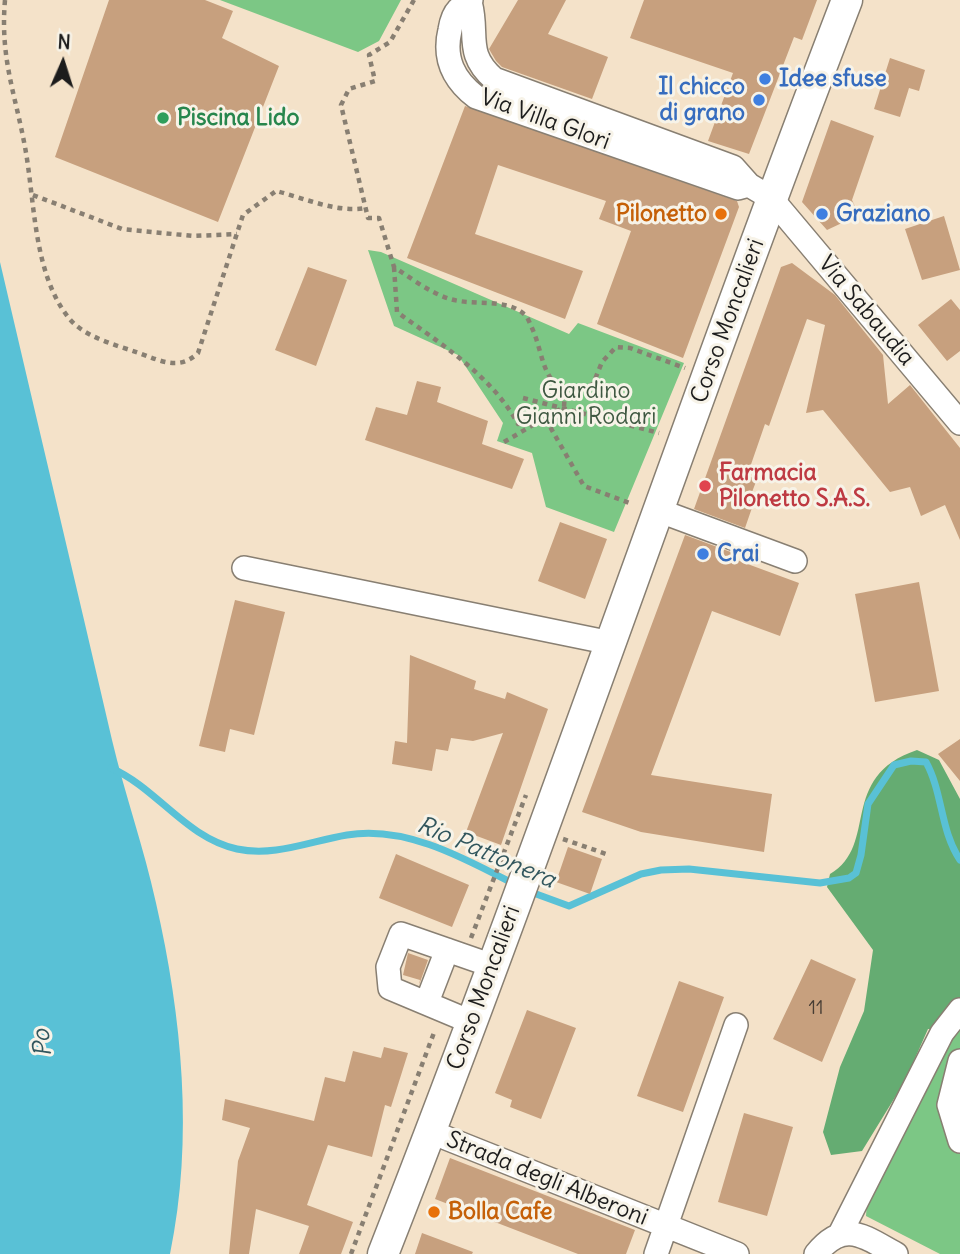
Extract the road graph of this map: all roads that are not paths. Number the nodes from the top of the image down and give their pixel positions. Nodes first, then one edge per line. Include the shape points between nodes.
1 (847, 0) edge
2 (471, 1) edge
3 (760, 191) junction
4 (960, 423) edge
5 (646, 507) junction
6 (795, 561) dead end
7 (244, 568) dead end
8 (611, 643) junction
9 (456, 953) junction
10 (493, 966) junction
11 (435, 1005) junction
12 (960, 1010) edge
13 (471, 1022) junction
14 (736, 1025) dead end
15 (960, 1061) edge
16 (431, 1132) junction
17 (960, 1141) edge
18 (664, 1225) junction
19 (841, 1232) junction
20 (383, 1254) edge
21 (656, 1254) edge
22 (737, 1254) edge
23 (816, 1254) edge
24 (896, 1254) edge

1 - 3 main road, Corso Moncalieri
2 - 3 street, Via Villa Glori via 457,10 452,21 448,56 461,86 476,97 738,188
3 - 4 street, Via Sabaudia
3 - 5 main road, Corso Moncalieri
5 - 6 street
5 - 8 main road, Corso Moncalieri
7 - 8 street
8 - 10 main road, Corso Moncalieri via 532,860 498,909
9 - 10 street
9 - 11 street
9 - 11 street via 401,934 388,967 390,988
10 - 13 main road, Corso Moncalieri
11 - 13 street
12 - 19 street via 942,1033
13 - 16 main road, Corso Moncalieri
14 - 18 street, Strada degli Alberoni
15 - 17 street via 949,1105
16 - 18 street, Strada degli Alberoni
16 - 20 main road, Corso Moncalieri
18 - 21 street, Strada degli Alberoni
18 - 22 street, Strada degli Alberoni
19 - 23 street
19 - 24 street via 856,1234

